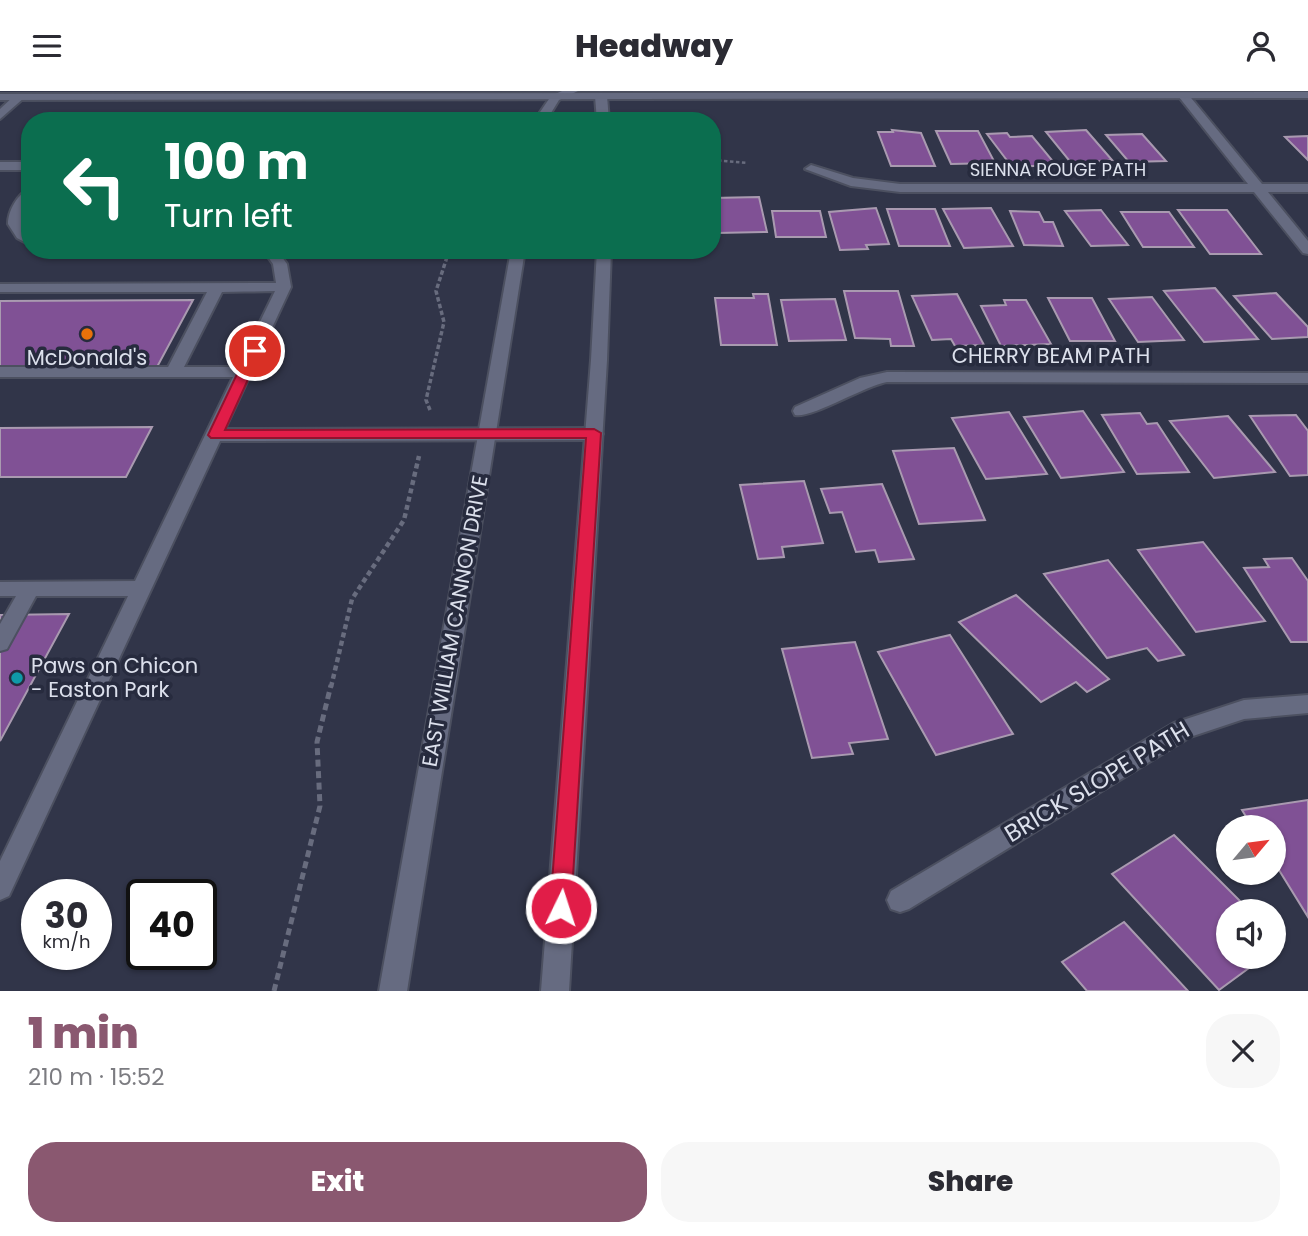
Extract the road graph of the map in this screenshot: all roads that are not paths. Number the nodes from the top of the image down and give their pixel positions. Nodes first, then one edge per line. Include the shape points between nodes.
1 (572, 91) edge
2 (601, 94) edge
3 (1183, 95) junction
4 (1308, 95) edge
5 (0, 97) edge
6 (19, 97) junction
7 (555, 98) junction
8 (546, 112) edge
9 (602, 112) edge
10 (0, 116) edge
11 (0, 166) edge
12 (21, 166) edge
13 (811, 169) dead end
14 (1258, 188) junction
15 (1308, 188) edge
16 (21, 203) edge
17 (21, 234) edge
18 (1308, 250) edge
19 (276, 259) edge
20 (516, 259) edge
21 (604, 259) edge
22 (217, 287) junction
23 (284, 287) junction
24 (0, 288) edge
25 (0, 372) edge
26 (245, 372) junction
27 (173, 373) junction
28 (1308, 378) edge
29 (801, 411) dead end
30 (594, 433) junction
31 (486, 434) junction
32 (216, 435) junction
33 (143, 588) junction
34 (0, 589) edge
35 (30, 589) junction
36 (0, 643) edge
37 (1308, 704) edge
38 (0, 888) edge
39 (900, 900) dead end
40 (393, 991) edge
41 (555, 991) edge

1 - 7 street
2 - 3 street
2 - 7 street
2 - 9 street
3 - 4 street
3 - 14 street
5 - 6 street
6 - 7 street
6 - 10 street
7 - 8 street
11 - 12 street
13 - 14 street, SIENNA ROUGE PATH via 851,182 900,188
14 - 15 street, SIENNA ROUGE PATH
14 - 18 street
16 - 17 street via 13,221
19 - 23 street
20 - 31 street, EAST WILLIAM CANNON DRIVE
21 - 30 street
22 - 23 street
22 - 24 street
22 - 27 street
23 - 26 street
25 - 27 street
26 - 27 street
26 - 32 street
28 - 29 street, CHERRY BEAM PATH via 887,377 866,381
30 - 31 street
30 - 41 street
31 - 32 street
31 - 40 street, EAST WILLIAM CANNON DRIVE
32 - 33 street
33 - 35 street
33 - 38 street
34 - 35 street
35 - 36 street
37 - 39 street, BRICK SLOPE PATH via 1257,706 1217,714 1182,730

